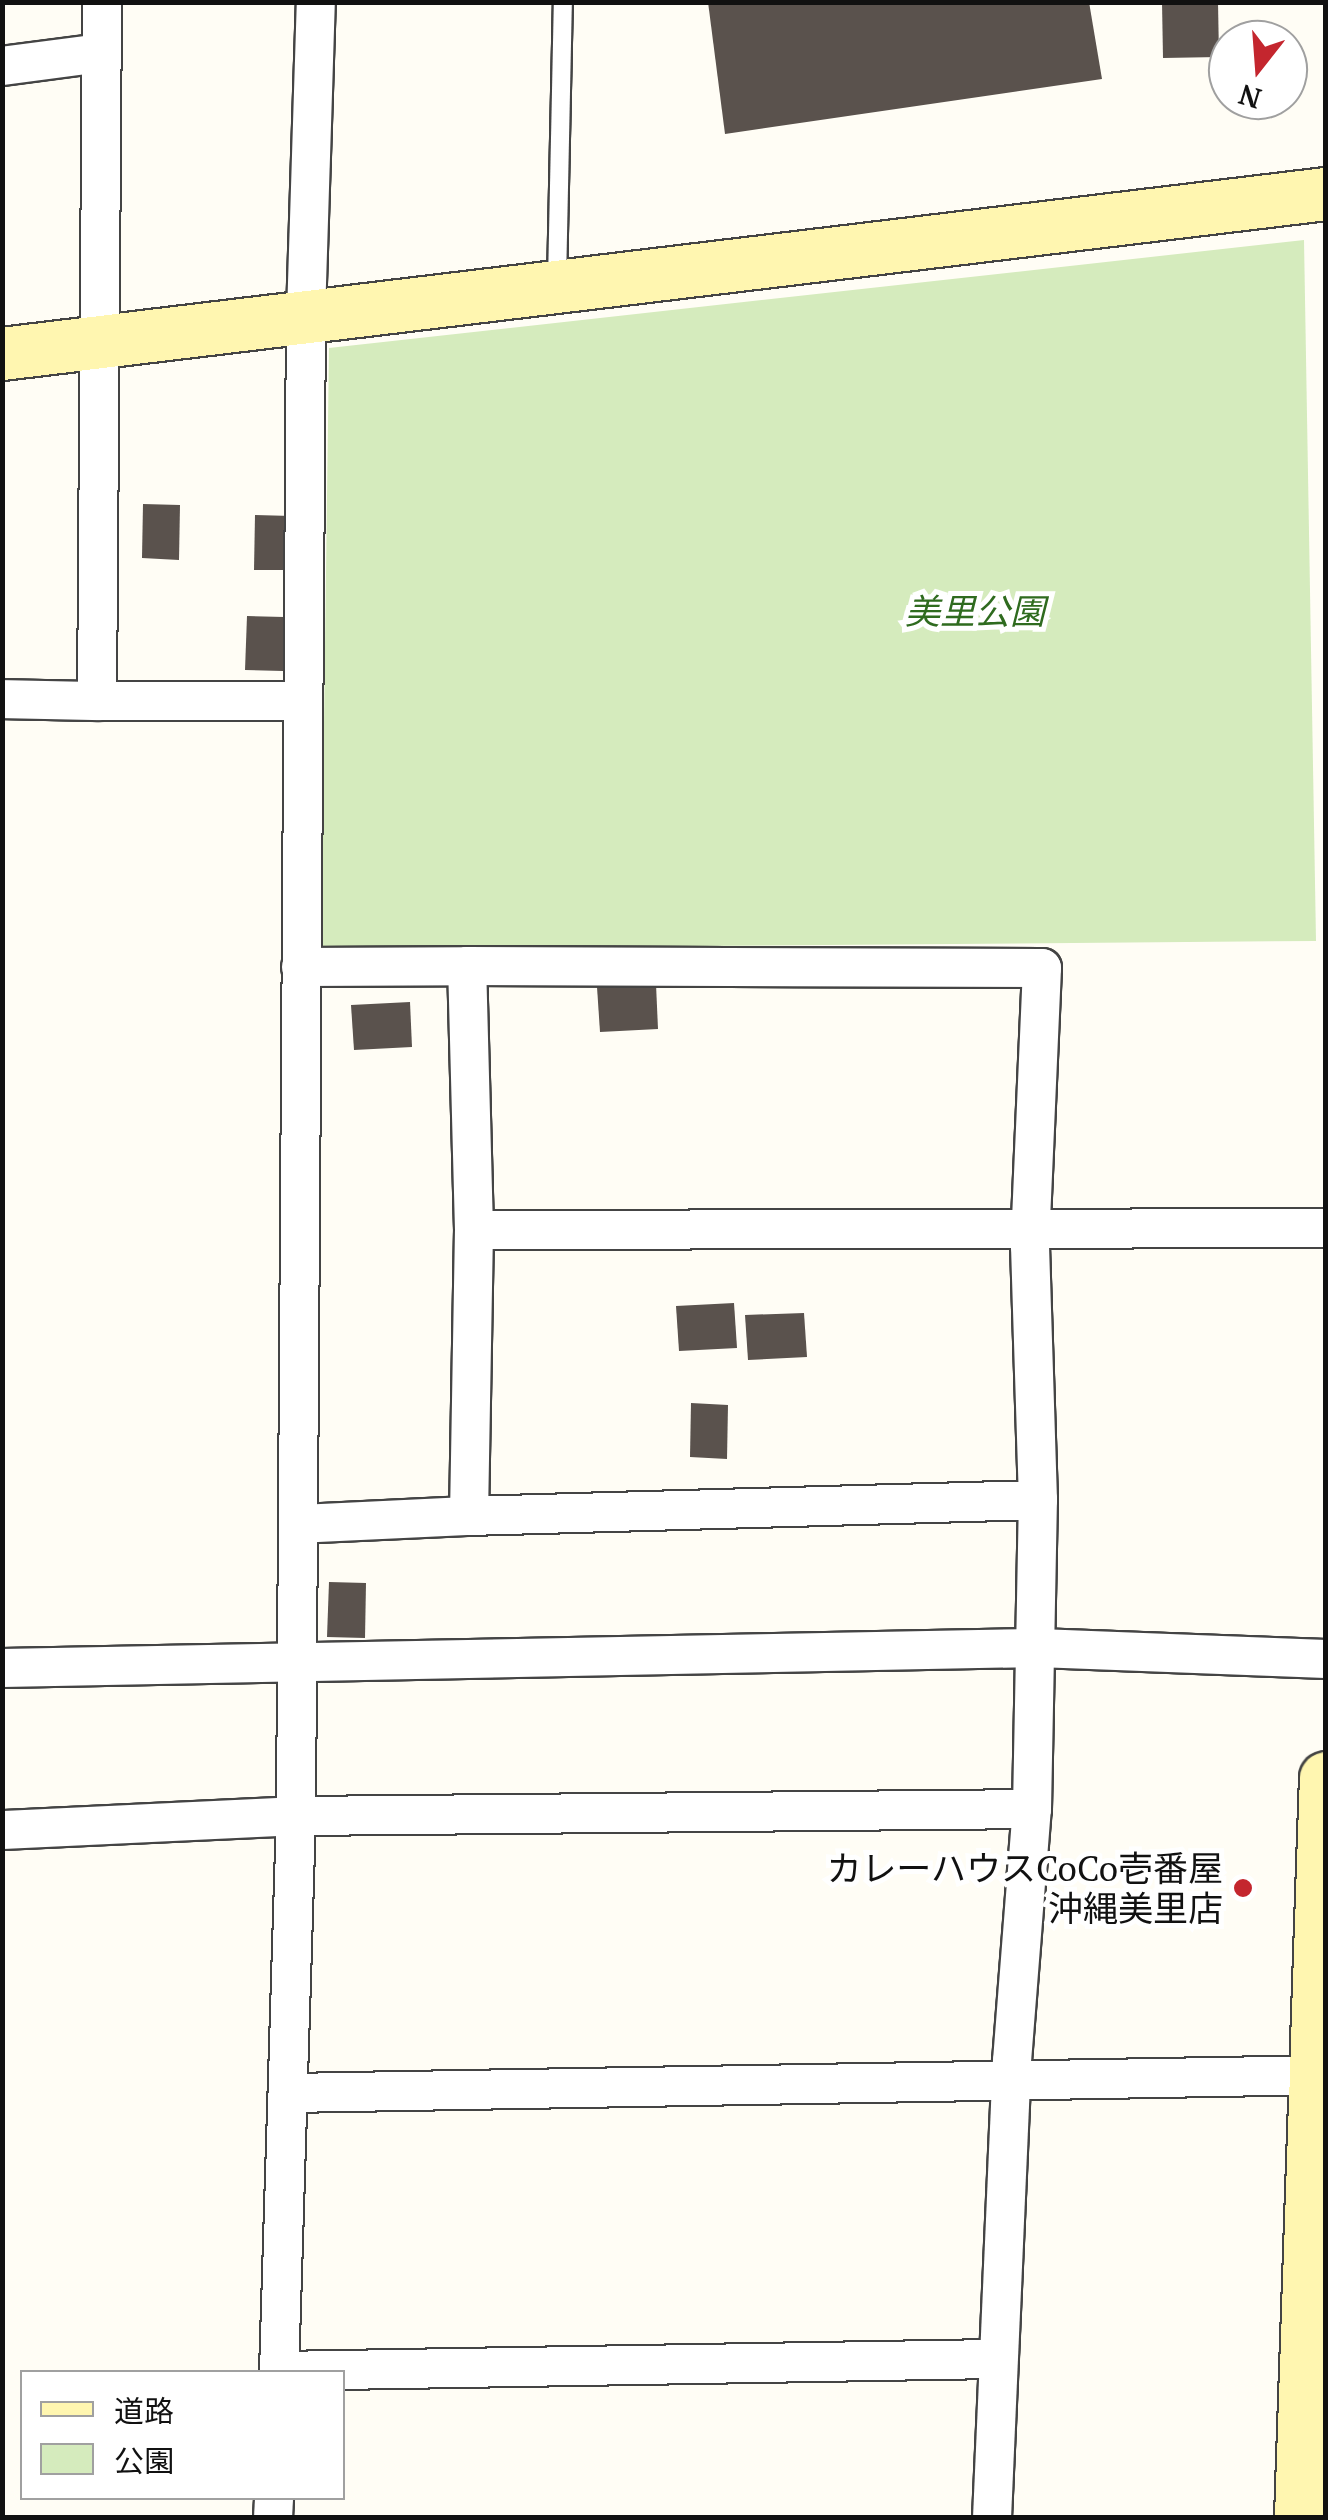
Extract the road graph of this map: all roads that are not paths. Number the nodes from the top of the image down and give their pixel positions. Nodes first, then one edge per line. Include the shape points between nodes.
1 (102, 2) edge
2 (316, 2) edge
3 (562, 2) edge
4 (102, 53) junction
5 (2, 66) edge
6 (1326, 194) edge
7 (557, 288) junction
8 (306, 315) junction
9 (98, 342) junction
10 (2, 354) edge
11 (2, 700) edge
12 (97, 701) junction
13 (303, 702) junction
14 (467, 966) junction
15 (302, 967) junction
16 (1030, 1228) junction
17 (1326, 1228) edge
18 (474, 1230) junction
19 (1038, 1500) junction
20 (469, 1516) junction
21 (299, 1524) junction
22 (1038, 1648) junction
23 (1326, 1660) edge
24 (298, 1665) junction
25 (2, 1668) edge
26 (1326, 1778) edge
27 (1032, 1809) junction
28 (296, 1816) junction
29 (2, 1830) edge
30 (1012, 2076) junction
31 (1322, 2076) edge
32 (289, 2093) junction
33 (996, 2360) junction
34 (280, 2370) edge
35 (345, 2371) edge
36 (992, 2518) edge
37 (1302, 2518) edge

1 - 4 street
2 - 8 street
3 - 7 lane
4 - 5 street
4 - 9 street
6 - 7 street
7 - 8 street
8 - 9 street
8 - 13 street
9 - 10 street
9 - 12 street
11 - 12 street
12 - 13 street
13 - 15 street
14 - 15 street
14 - 16 street via 1042,968
14 - 18 street
15 - 21 street
16 - 17 street
16 - 18 street
16 - 19 street
18 - 20 street
19 - 20 street
19 - 22 street
20 - 21 street
21 - 24 street
22 - 23 street
22 - 24 street
22 - 27 street
24 - 25 street
24 - 28 street
26 - 31 street
27 - 28 street
27 - 30 street
28 - 29 street
28 - 32 street
30 - 31 street
30 - 32 street
30 - 33 street
31 - 37 street
32 - 34 street
33 - 35 street
33 - 36 street

